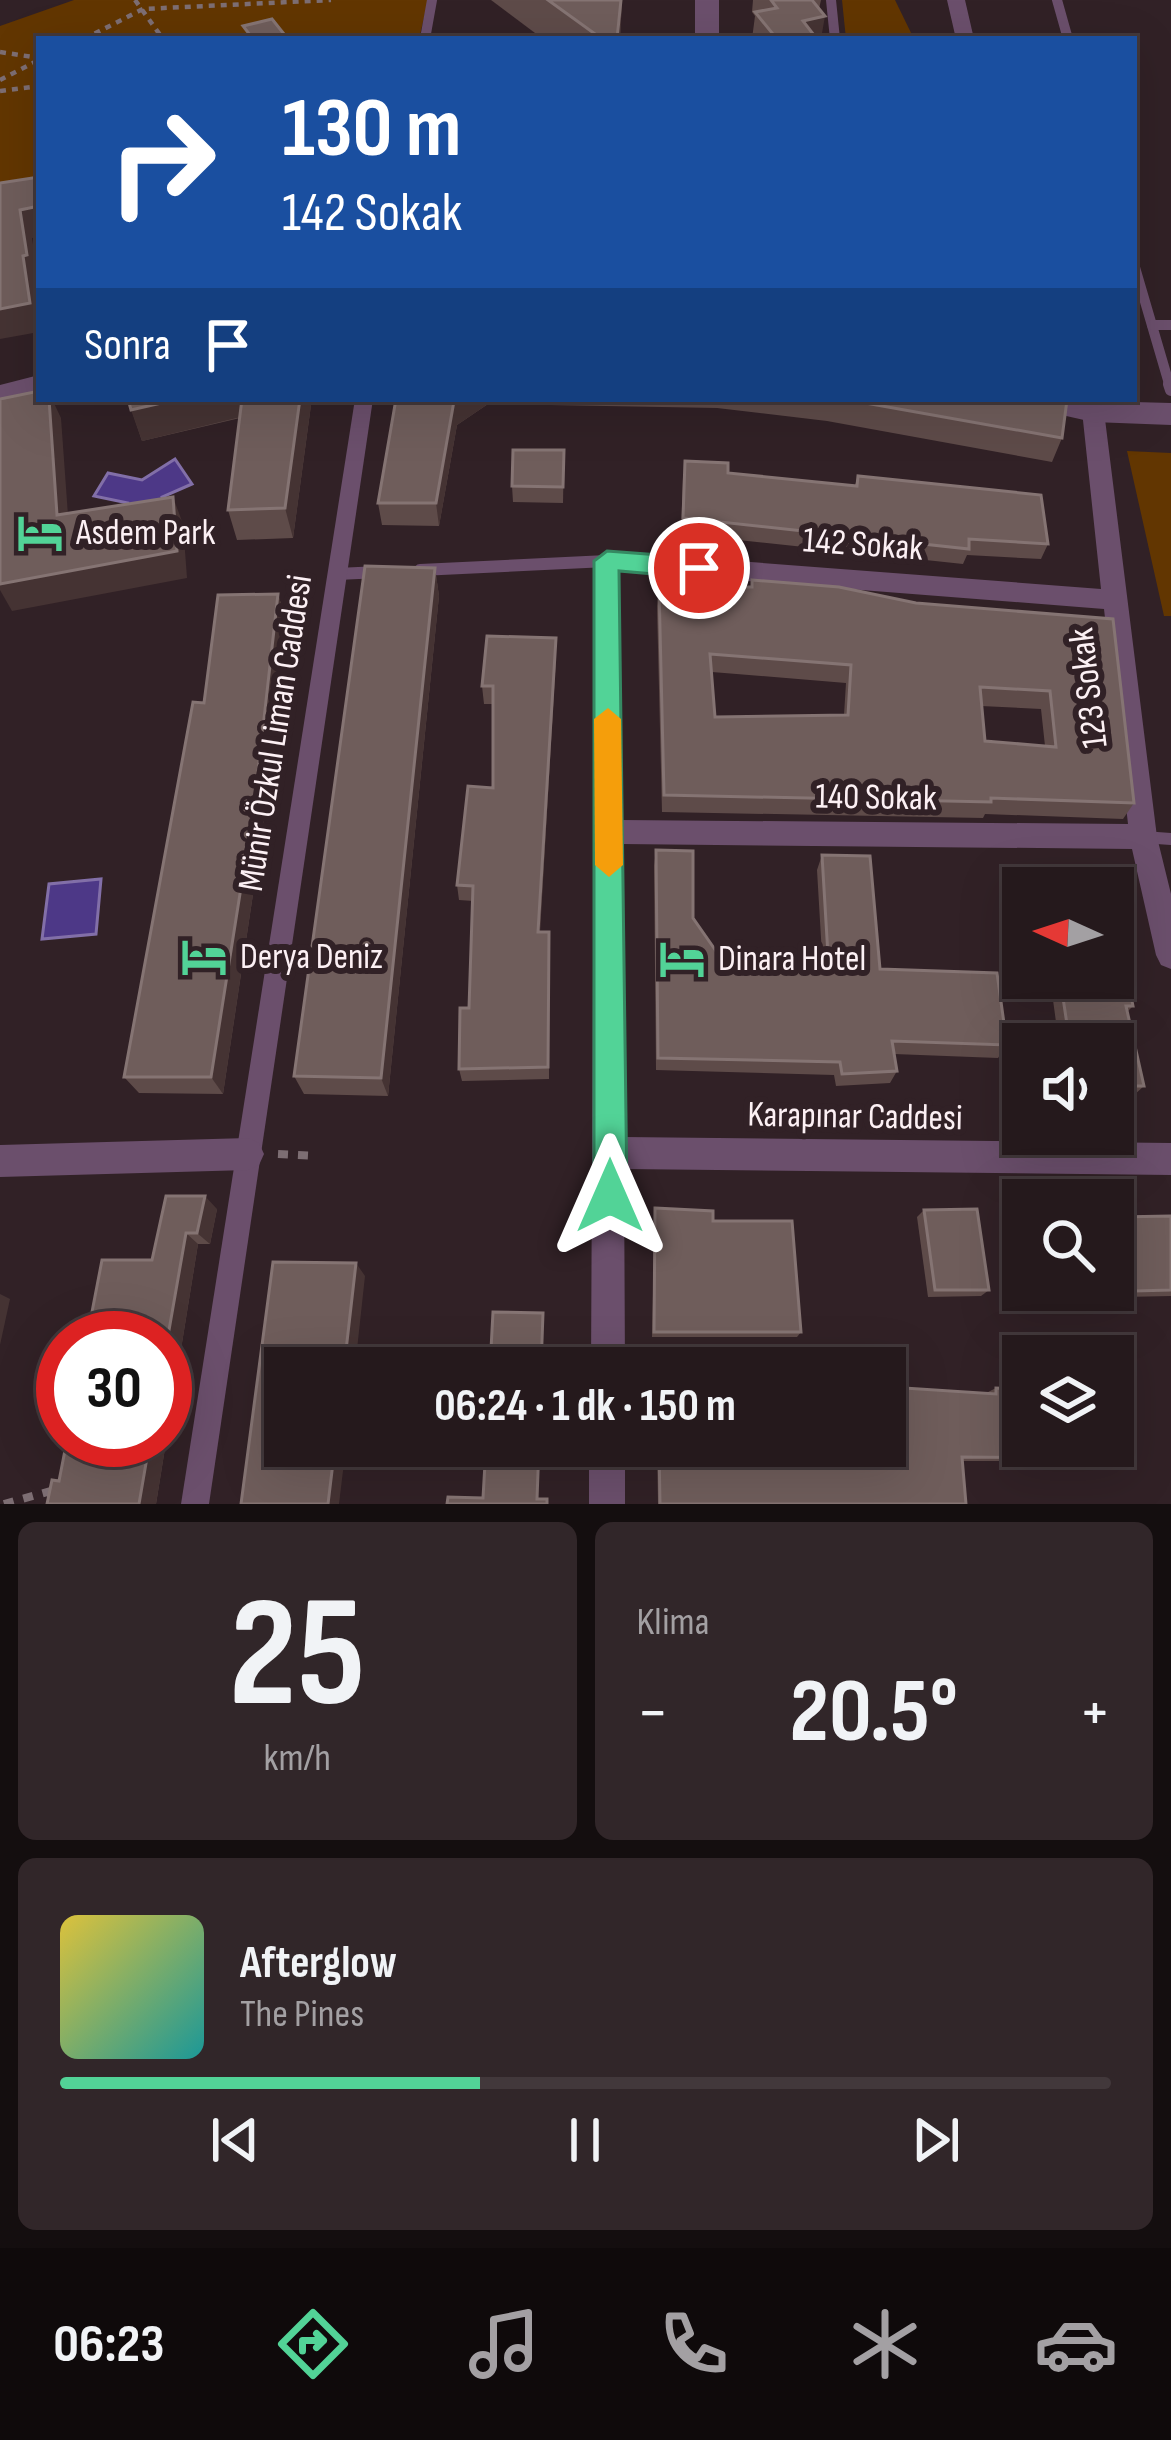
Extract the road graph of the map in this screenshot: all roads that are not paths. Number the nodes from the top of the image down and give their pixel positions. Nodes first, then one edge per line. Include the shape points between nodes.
1 (431, 0) edge
2 (831, 0) edge
3 (956, 0) edge
4 (1057, 0) edge
5 (702, 2) edge
6 (425, 36) edge
7 (707, 36) edge
8 (835, 36) edge
9 (964, 36) edge
10 (1067, 36) edge
11 (1137, 274) edge
12 (1152, 325) junction
13 (1171, 326) edge
14 (36, 386) edge
15 (1171, 390) edge
16 (0, 396) edge
17 (364, 402) edge
18 (1051, 402) edge
19 (1093, 411) junction
20 (1171, 414) edge
21 (607, 561) junction
22 (337, 574) junction
23 (1115, 600) junction
24 (609, 832) junction
25 (1157, 838) edge
26 (1171, 955) edge
27 (611, 1153) junction
28 (248, 1154) junction
29 (1171, 1159) edge
30 (0, 1161) edge
31 (608, 1347) edge
32 (607, 1467) edge
33 (194, 1504) edge
34 (607, 1504) edge

1 - 6 lane
2 - 8 lane
3 - 9 street
4 - 10 lane
5 - 7 street
11 - 12 lane
12 - 13 lane
12 - 15 lane
14 - 16 street
17 - 22 street, Münir Özkul Liman Caddesi
18 - 19 street
19 - 20 street
19 - 23 street, 123 Sokak
21 - 22 lane
21 - 23 street, 142 Sokak
21 - 24 street
22 - 28 street, Münir Özkul Liman Caddesi
23 - 25 street, 123 Sokak
24 - 25 street, 140 Sokak
24 - 27 street
25 - 26 street, 123 Sokak
27 - 29 street, Karapınar Caddesi
27 - 31 street
28 - 30 street
28 - 33 street, Münir Özkul Liman Caddesi
32 - 34 street

